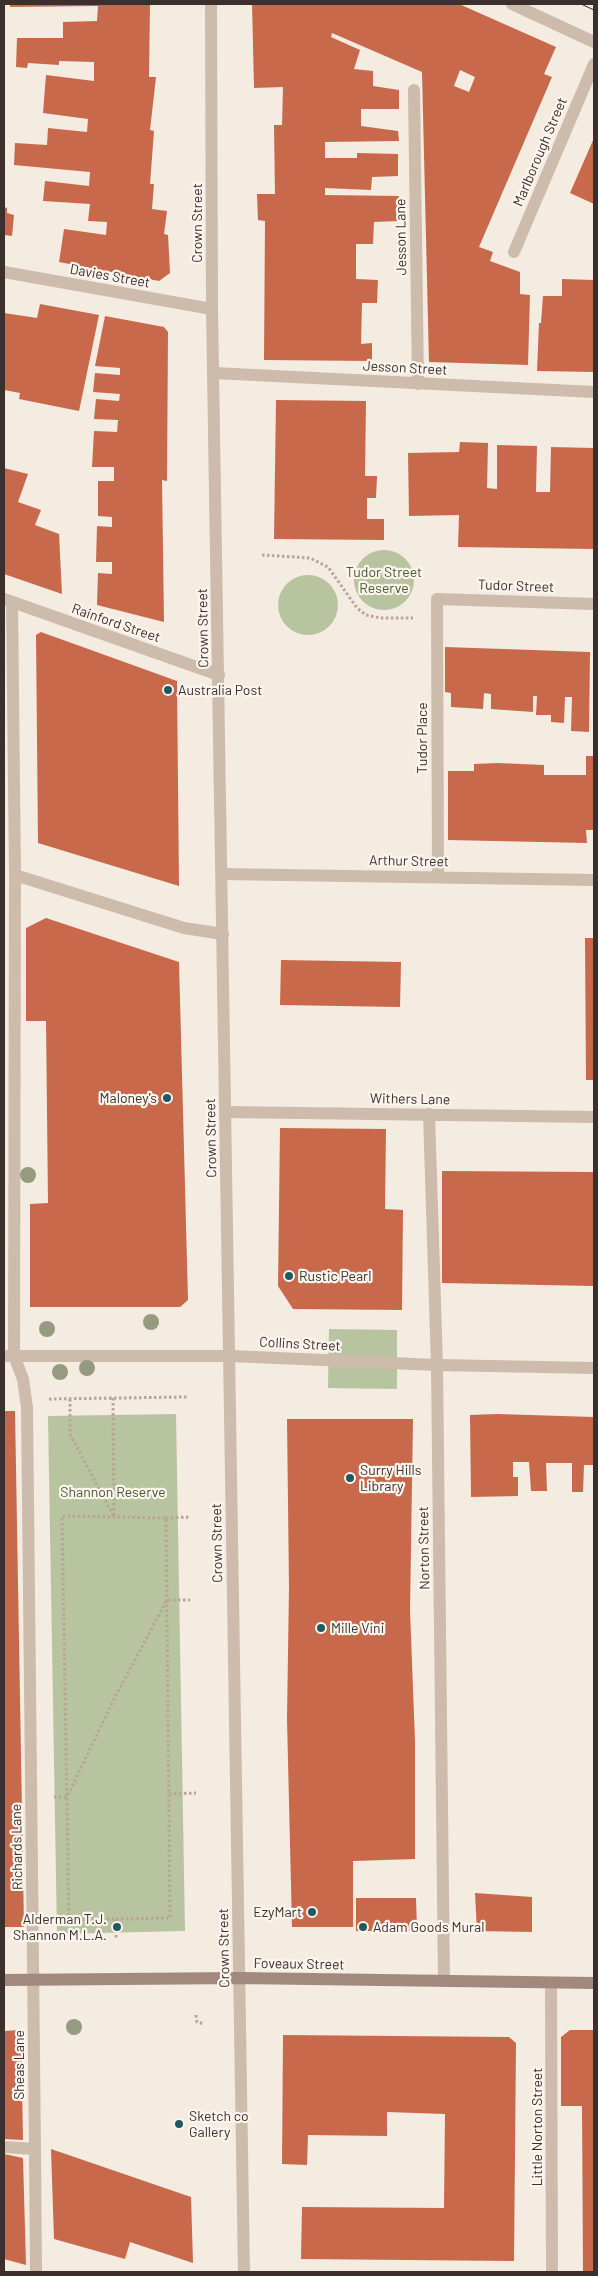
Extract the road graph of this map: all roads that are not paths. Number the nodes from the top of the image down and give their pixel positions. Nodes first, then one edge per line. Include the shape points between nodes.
1 (210, 4) edge
2 (512, 4) edge
3 (594, 42) edge
4 (594, 64) edge
5 (414, 90) dead end
6 (514, 252) dead end
7 (4, 272) edge
8 (212, 309) junction
9 (214, 373) junction
10 (418, 384) junction
11 (594, 392) edge
12 (437, 599) joint
13 (8, 601) edge
14 (594, 604) edge
15 (218, 675) junction
16 (222, 874) junction
17 (15, 875) junction
18 (438, 877) junction
19 (594, 880) edge
20 (224, 934) junction
21 (226, 1112) junction
22 (429, 1114) junction
23 (594, 1117) edge
24 (9, 1356) edge
25 (231, 1356) junction
26 (437, 1365) junction
27 (594, 1368) edge
28 (239, 1978) junction
29 (4, 1980) edge
30 (34, 1980) junction
31 (444, 1981) junction
32 (551, 1983) junction
33 (594, 1984) edge
34 (4, 2147) edge
35 (35, 2149) junction
36 (36, 2272) edge
37 (244, 2272) edge
38 (552, 2272) edge

1 - 8 street, Crown Street
2 - 3 street
4 - 6 street, Marlborough Street
5 - 10 street, Jesson Lane
7 - 8 street, Davies Street
8 - 9 street, Crown Street
9 - 10 street, Jesson Street
9 - 15 street, Crown Street
10 - 11 street, Jesson Street
12 - 14 street, Tudor Street
12 - 18 street, Tudor Place
13 - 15 street, Rainford Street
13 - 17 street
15 - 16 street, Crown Street
16 - 18 street, Arthur Street
16 - 20 street, Crown Street
17 - 20 street via 184,928
17 - 24 street
18 - 19 street, Arthur Street
20 - 21 street, Crown Street
21 - 22 street, Withers Lane
21 - 25 street, Crown Street
22 - 23 street, Withers Lane
22 - 26 street, Norton Street
24 - 25 street, Collins Street
24 - 30 street, Richards Lane via 23,1379 25,1399
25 - 26 street, Collins Street
25 - 28 street, Crown Street
26 - 27 street, Collins Street
26 - 31 street, Norton Street
28 - 30 main road, Foveaux Street
28 - 31 main road, Foveaux Street
28 - 37 street, Crown Street
29 - 30 main road, Foveaux Street
30 - 35 street, Sheas Lane
31 - 32 main road, Foveaux Street
32 - 33 main road, Foveaux Street
32 - 38 street, Little Norton Street
34 - 35 street
35 - 36 street, Sheas Lane

